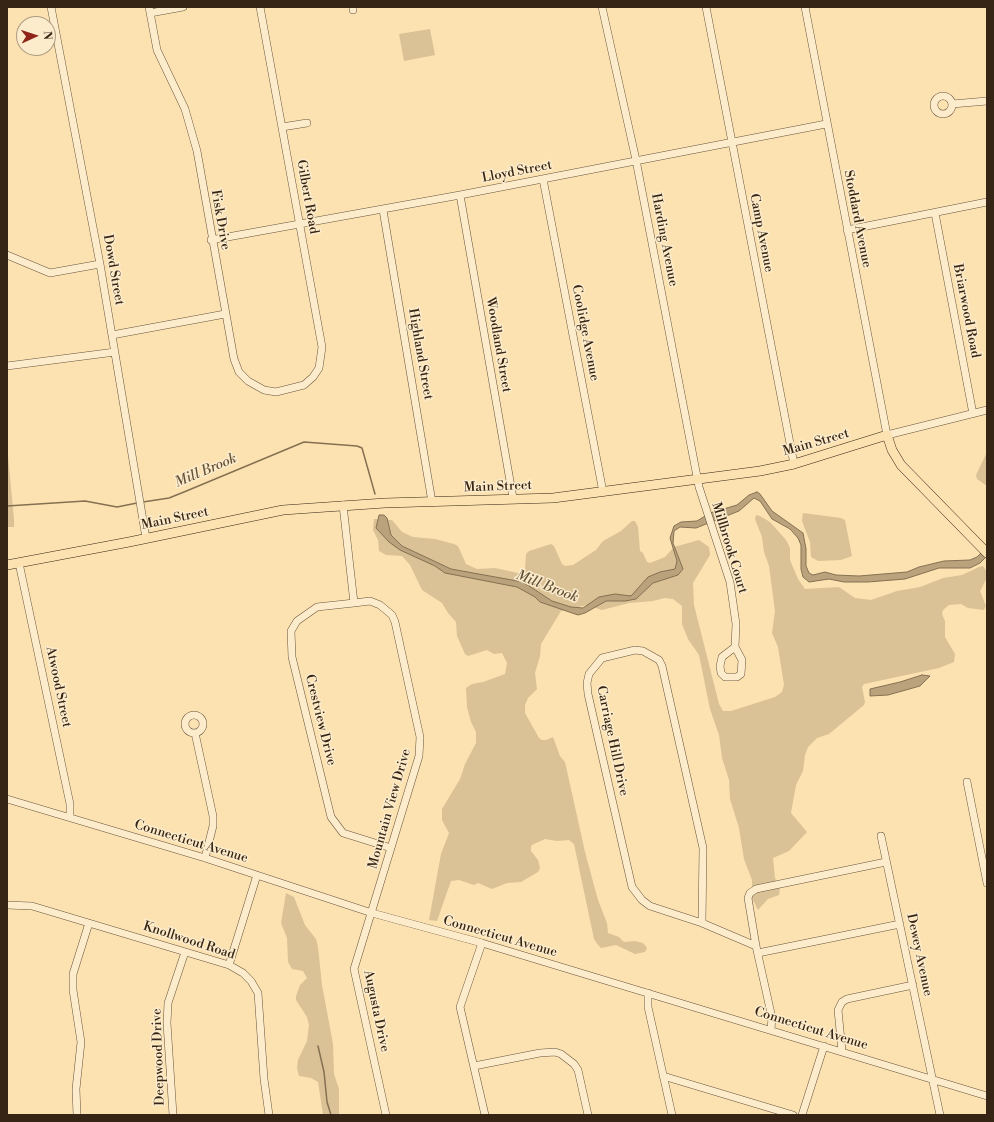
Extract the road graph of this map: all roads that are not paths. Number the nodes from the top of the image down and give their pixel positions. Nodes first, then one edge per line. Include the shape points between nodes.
1 (51, 7) edge
2 (183, 7) edge
3 (260, 7) edge
4 (602, 7) edge
5 (706, 7) edge
6 (805, 7) edge
7 (149, 10) edge
8 (987, 101) edge
9 (952, 104) dead end
10 (307, 124) dead end
11 (826, 124) junction
12 (282, 127) junction
13 (731, 144) junction
14 (636, 160) junction
15 (543, 179) junction
16 (460, 195) junction
17 (987, 202) edge
18 (383, 210) junction
19 (935, 213) junction
20 (299, 224) junction
21 (847, 230) junction
22 (211, 240) junction
23 (7, 256) edge
24 (100, 264) junction
25 (225, 314) junction
26 (112, 335) junction
27 (115, 352) junction
28 (7, 366) edge
29 (304, 385) joint
30 (987, 410) edge
31 (973, 414) junction
32 (887, 435) junction
33 (794, 464) junction
34 (697, 479) junction
35 (603, 492) junction
36 (513, 498) junction
37 (432, 502) junction
38 (343, 505) junction
39 (146, 538) junction
40 (984, 550) edge
41 (19, 563) junction
42 (7, 565) edge
43 (354, 603) junction
44 (735, 647) dead end
45 (195, 732) dead end
46 (967, 782) dead end
47 (7, 799) edge
48 (70, 817) junction
49 (881, 836) dead end
50 (391, 848) junction
51 (205, 858) junction
52 (886, 862) junction
53 (257, 875) junction
54 (987, 883) edge
55 (7, 905) edge
56 (372, 913) junction
57 (89, 923) junction
58 (702, 923) junction
59 (900, 924) junction
60 (482, 943) junction
61 (757, 949) junction
62 (185, 952) junction
63 (229, 965) junction
64 (913, 985) junction
65 (648, 993) junction
66 (771, 1029) junction
67 (824, 1046) junction
68 (842, 1051) junction
69 (474, 1066) junction
70 (664, 1076) junction
71 (933, 1079) junction
72 (987, 1096) edge
73 (77, 1115) edge
74 (173, 1115) edge
75 (269, 1115) edge
76 (386, 1115) edge
77 (485, 1115) edge
78 (588, 1115) edge
79 (672, 1115) edge
80 (793, 1115) edge
81 (802, 1115) edge
82 (940, 1115) edge

1 - 24 street, Dowd Street
2 - 7 street
3 - 12 street, Gilbert Road
4 - 14 street, Harding Avenue
5 - 13 street, Camp Avenue
6 - 11 street, Stoddard Avenue
7 - 22 street, Fisk Drive via 157,50 185,109 191,128
8 - 9 street
10 - 12 street
11 - 13 street, Lloyd Street
11 - 21 street, Stoddard Avenue
12 - 20 street, Gilbert Road
13 - 14 street, Lloyd Street
13 - 33 street, Camp Avenue
14 - 15 street, Lloyd Street
14 - 34 street, Harding Avenue
15 - 16 street, Lloyd Street
15 - 35 street, Coolidge Avenue
16 - 18 street, Lloyd Street
16 - 36 street, Woodland Street
17 - 19 street
18 - 20 street, Lloyd Street
18 - 37 street, Highland Street
19 - 21 street
19 - 31 street, Briarwood Road
20 - 22 street, Lloyd Street
20 - 29 street, Gilbert Road via 322,347 319,368
21 - 32 street, Stoddard Avenue
22 - 25 street, Fisk Drive
23 - 24 street via 50,273
24 - 26 street, Dowd Street
25 - 26 street
25 - 29 street, Fisk Drive via 234,359 248,381 264,390 276,392
26 - 27 street, Dowd Street
27 - 28 street
27 - 39 street, Dowd Street
30 - 31 street, Main Street
31 - 32 street, Main Street
32 - 33 main road, Main Street
32 - 40 main road via 901,465
33 - 34 main road, Main Street
34 - 35 main road, Main Street
34 - 44 street, Millbrook Court via 730,582 736,624
35 - 36 main road, Main Street via 553,498
36 - 37 main road, Main Street
37 - 38 main road, Main Street
38 - 39 main road, Main Street via 283,510
38 - 43 street
39 - 41 main road, Main Street
41 - 42 main road, Main Street
41 - 48 street, Atwood Street via 70,804
43 - 50 street, Mountain View Drive via 370,601 380,604 392,615 420,737 419,756
43 - 50 street, Crestview Drive via 317,607 297,621 291,631 292,657 331,817 343,833
45 - 51 street via 213,816
46 - 54 street
47 - 48 street, Connecticut Avenue
48 - 51 street, Connecticut Avenue
49 - 52 street, Dewey Avenue
50 - 56 street, Mountain View Drive
51 - 53 street, Connecticut Avenue
52 - 59 street, Dewey Avenue
52 - 61 street via 756,889 750,893 748,898
53 - 56 street, Connecticut Avenue
53 - 63 street
55 - 57 street, Knollwood Road via 32,906
56 - 60 street, Connecticut Avenue
56 - 76 street, Augusta Drive via 354,969
57 - 62 street, Knollwood Road
57 - 73 street via 73,974 81,1042 76,1089
58 - 58 street, Carriage Hill Drive via 650,906 632,887 588,694 589,674 602,658 635,650 643,651 659,660 662,666 703,848
58 - 61 street, Carriage Hill Drive
59 - 61 street
59 - 64 street, Dewey Avenue
60 - 65 street, Connecticut Avenue
60 - 69 street via 460,1007
61 - 66 street via 772,1018
62 - 63 street, Knollwood Road
62 - 74 street, Deepwood Drive via 168,1003
63 - 75 street, Knollwood Road via 252,981 258,993
64 - 68 street via 847,999 839,1006
64 - 71 street, Dewey Avenue
65 - 66 street, Connecticut Avenue
65 - 70 street via 648,1007
66 - 67 street, Connecticut Avenue
67 - 68 street, Connecticut Avenue
67 - 81 street
68 - 71 street, Connecticut Avenue
69 - 77 street
69 - 78 street via 540,1053 561,1054 578,1070
70 - 79 street
70 - 80 street
71 - 72 street, Connecticut Avenue
71 - 82 street, Dewey Avenue

